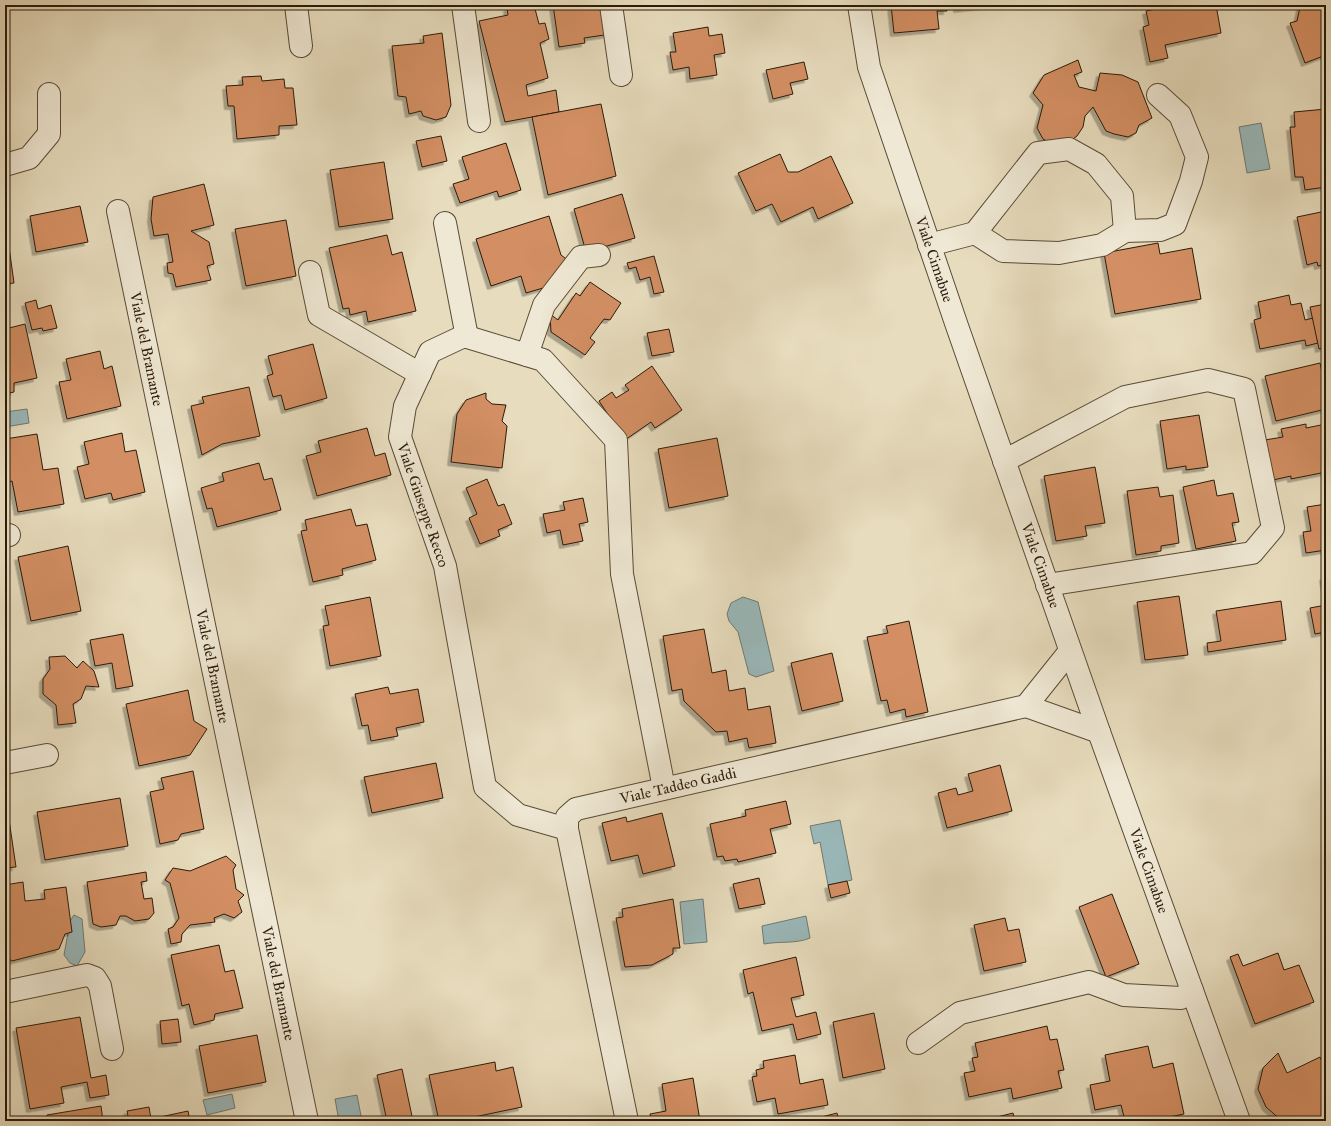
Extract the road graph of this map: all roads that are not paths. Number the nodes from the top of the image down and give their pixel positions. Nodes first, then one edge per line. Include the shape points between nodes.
1 (296, 5) edge
2 (463, 5) edge
3 (611, 5) edge
4 (859, 5) edge
5 (301, 46) dead end
6 (621, 75) dead end
7 (49, 94) dead end
8 (1158, 95) dead end
9 (479, 122) dead end
10 (5, 165) edge
11 (118, 211) dead end
12 (445, 223) dead end
13 (1125, 231) junction
14 (975, 233) junction
15 (929, 245) junction
16 (599, 255) dead end
17 (310, 272) dead end
18 (467, 337) junction
19 (527, 355) junction
20 (420, 374) junction
21 (1004, 461) junction
22 (1047, 585) junction
23 (1070, 650) junction
24 (1026, 706) junction
25 (1099, 732) junction
26 (47, 756) dead end
27 (5, 763) edge
28 (664, 788) junction
29 (567, 829) junction
30 (1192, 991) junction
31 (5, 992) edge
32 (918, 1043) dead end
33 (112, 1049) dead end
34 (1233, 1119) edge
35 (307, 1121) edge
36 (627, 1121) edge

1 - 5 street
2 - 9 street
3 - 6 street
4 - 15 street, Viale Cimabue via 869,67
7 - 10 street via 48,134 29,158
8 - 13 street via 1180,115 1197,157 1175,224 1160,230
11 - 35 street, Viale del Bramante
12 - 18 street
13 - 14 street via 1102,245 1059,253 1002,251
13 - 14 street via 1122,196 1096,164 1069,149 1038,153
14 - 15 street
15 - 21 street, Viale Cimabue
16 - 19 street via 581,257 544,305
17 - 20 street via 320,315
18 - 19 street
18 - 20 street, Viale Giuseppe Recco via 464,336 430,352
19 - 28 street via 543,360 616,440 622,574
20 - 29 street, Viale Giuseppe Recco via 405,406 400,437 445,566 485,786 518,815
21 - 22 street, Viale Cimabue
21 - 22 street via 1125,397 1208,380 1244,389 1273,528 1252,553
22 - 23 street, Viale Cimabue
23 - 24 street
23 - 25 street, Viale Cimabue
24 - 25 street
24 - 28 street, Viale Taddeo Gaddi
25 - 30 street, Viale Cimabue
26 - 27 street
28 - 29 street, Viale Taddeo Gaddi via 576,809 566,817
29 - 36 street, Viale Taddeo Gaddi
30 - 32 street via 1181,998 1124,995 1089,982 960,1013
30 - 34 street, Viale Cimabue
31 - 33 street via 87,975 95,978 100,986

